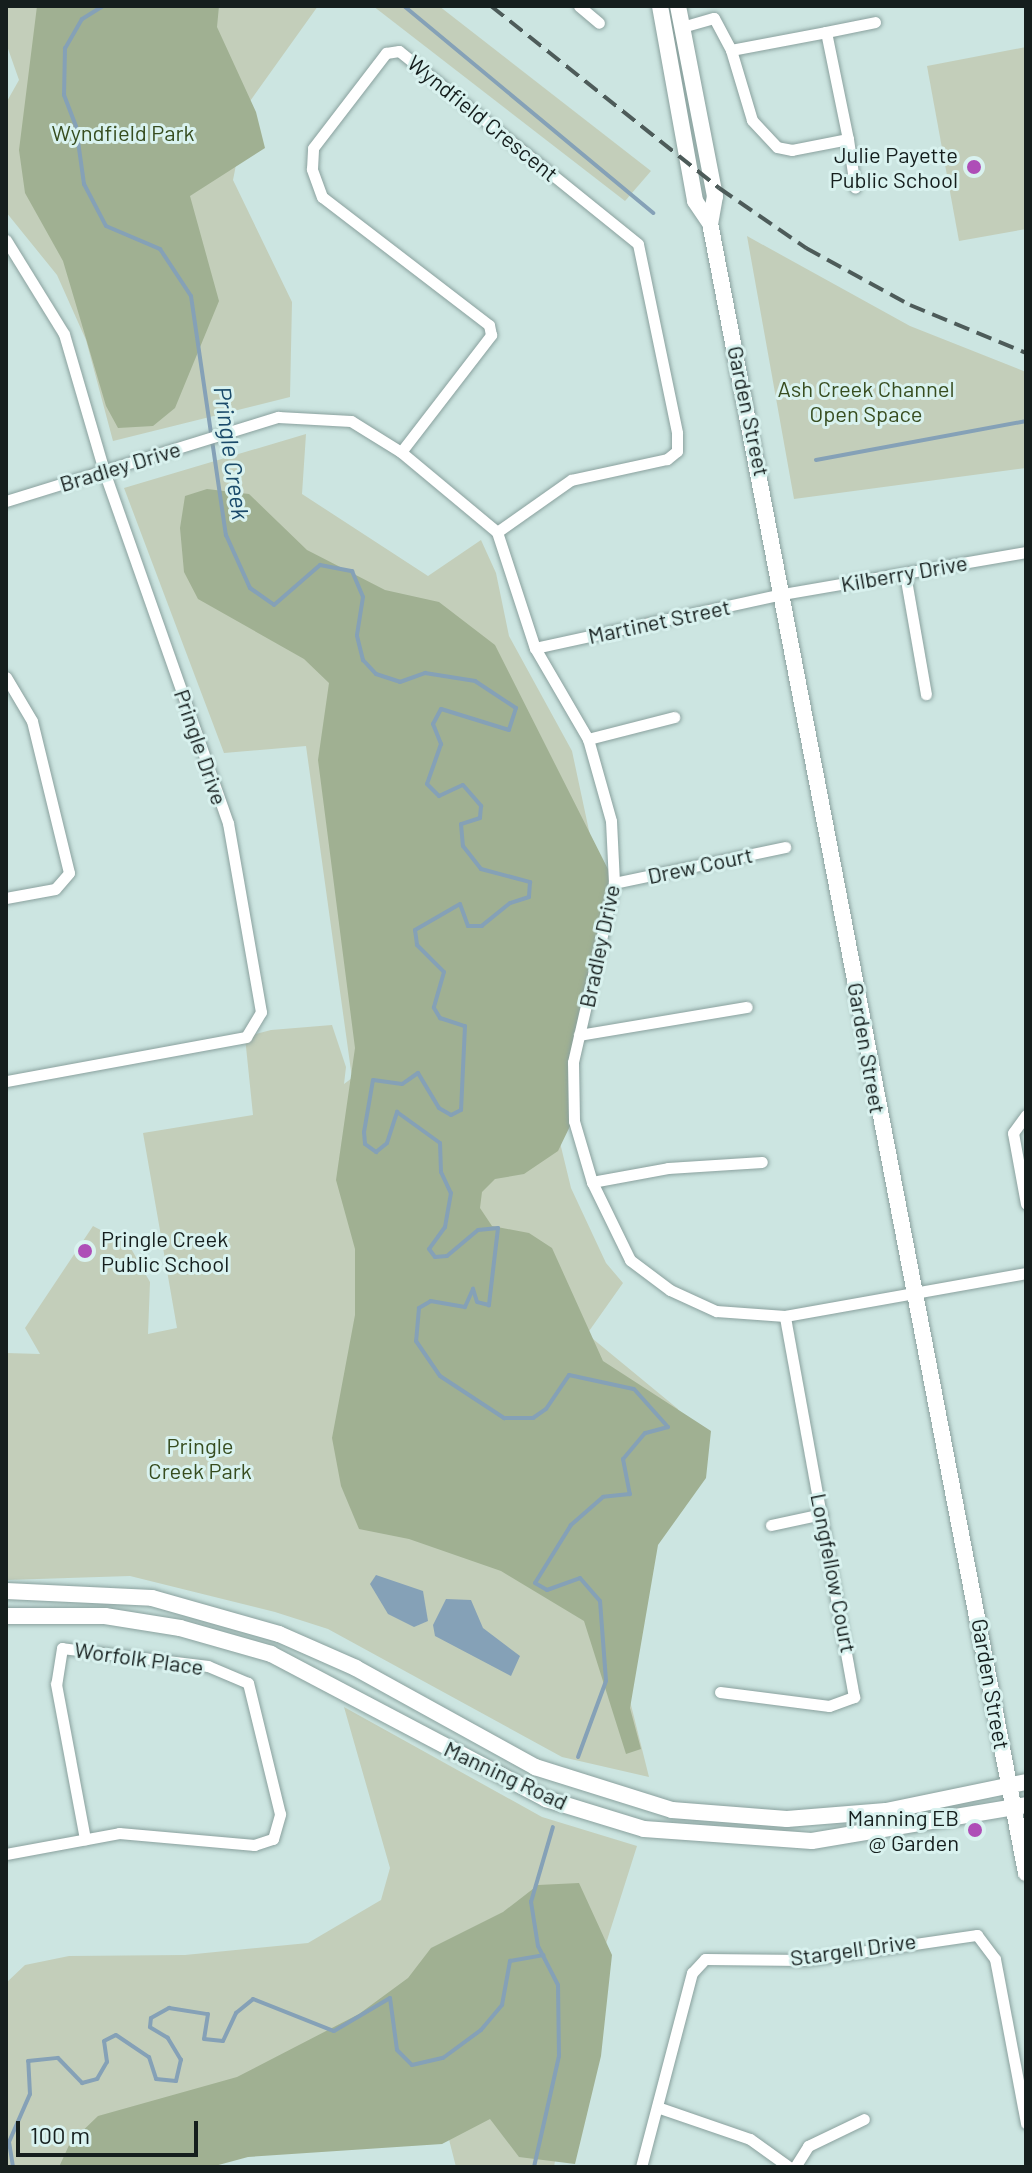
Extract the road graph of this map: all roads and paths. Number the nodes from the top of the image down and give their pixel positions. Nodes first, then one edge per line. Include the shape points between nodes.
1 (579, 6) edge
2 (660, 6) edge
3 (678, 6) edge
4 (875, 22) dead end
5 (599, 23) dead end
6 (682, 27) junction
7 (826, 32) junction
8 (731, 50) junction
9 (848, 139) junction
10 (855, 187) dead end
11 (710, 223) junction
12 (6, 240) edge
13 (401, 452) junction
14 (104, 471) junction
15 (6, 501) edge
16 (497, 532) junction
17 (1026, 552) edge
18 (905, 574) junction
19 (783, 594) junction
20 (535, 648) junction
21 (6, 677) edge
22 (926, 694) dead end
23 (674, 717) dead end
24 (588, 739) junction
25 (785, 847) dead end
26 (614, 883) junction
27 (6, 898) edge
28 (747, 1007) dead end
29 (579, 1035) junction
30 (6, 1081) edge
31 (1026, 1115) edge
32 (762, 1162) dead end
33 (592, 1182) junction
34 (1026, 1204) edge
35 (1026, 1273) edge
36 (912, 1291) junction
37 (785, 1316) junction
38 (822, 1514) junction
39 (771, 1525) dead end
40 (6, 1591) edge
41 (6, 1616) edge
42 (720, 1692) dead end
43 (1018, 1784) edge
44 (1020, 1806) edge
45 (85, 1839) junction
46 (6, 1854) edge
47 (1026, 1873) edge
48 (657, 2107) junction
49 (864, 2119) dead end
50 (1026, 2123) edge
51 (641, 2167) edge
52 (792, 2167) edge

1 - 5 street
2 - 6 street
2 - 11 street, Garden Street via 695,201
3 - 6 street, Garden Street
4 - 7 street
6 - 8 street via 714,18
6 - 11 street, Garden Street via 715,196
7 - 8 street
7 - 9 street
8 - 9 street via 752,120 777,147 792,150
9 - 10 street
11 - 19 street, Garden Street
12 - 14 street, Pringle Drive via 64,334
13 - 14 street, Bradley Drive via 365,427 320,415 278,417
13 - 16 street, Bradley Drive
13 - 16 street, Wyndfield Crescent via 491,335 489,325 322,197 312,169 313,148 386,53 399,51 638,244 677,433 677,451 667,459 571,480
14 - 15 street, Bradley Drive
14 - 30 street, Pringle Drive via 228,823 261,1012 246,1037
16 - 20 street, Bradley Drive
17 - 18 street, Kilberry Drive
18 - 19 street, Kilberry Drive
18 - 22 street
19 - 20 street, Martinet Street
19 - 36 street, Garden Street
20 - 24 street, Bradley Drive
21 - 27 street via 32,721 69,873 55,889
23 - 24 street
24 - 26 street, Bradley Drive via 611,821
25 - 26 street, Drew Court
26 - 29 street, Bradley Drive
28 - 29 street
29 - 33 street, Bradley Drive via 574,1121
31 - 34 street via 1013,1133
32 - 33 street via 668,1168
33 - 37 street, Bradley Drive via 630,1260 670,1290 716,1311
35 - 36 street, Bradley Drive
36 - 37 street, Bradley Drive
36 - 43 street, Garden Street
37 - 38 street, Longfellow Court
38 - 39 street
38 - 42 street, Longfellow Court via 854,1697 829,1706
40 - 43 street, Manning Road via 152,1598 279,1634 356,1668 535,1767 672,1810 801,1818 886,1811
41 - 44 street, Manning Road via 105,1616 180,1628 271,1654 546,1799 644,1829 812,1841
43 - 44 street, Garden Street
44 - 47 street, Garden Street
45 - 45 street, Worfolk Place via 149,1833 254,1845 273,1839 280,1814 248,1683 208,1666 62,1648 56,1684
45 - 46 street, Worfolk Place
48 - 50 street, Stargell Drive via 692,1973 705,1959 805,1960 977,1935 995,1959
48 - 51 street, Stargell Drive
48 - 52 street via 750,2139
49 - 52 street via 808,2146

